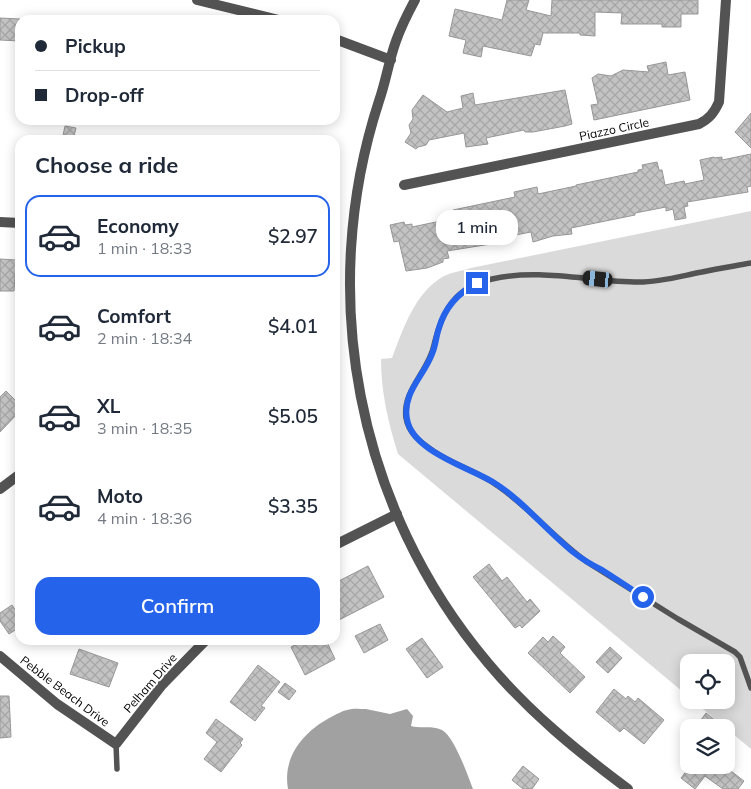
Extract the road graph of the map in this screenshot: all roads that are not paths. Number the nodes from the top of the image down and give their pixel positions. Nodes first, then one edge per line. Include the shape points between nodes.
1 (197, 0) edge
2 (415, 0) edge
3 (726, 0) edge
4 (258, 15) edge
5 (340, 42) edge
6 (391, 60) junction
7 (404, 185) dead end
8 (0, 222) edge
9 (15, 223) edge
10 (751, 263) edge
11 (15, 478) edge
12 (0, 489) edge
13 (397, 514) junction
14 (340, 542) edge
15 (201, 645) edge
16 (0, 656) edge
17 (751, 688) edge
18 (116, 744) junction
19 (118, 770) dead end
20 (628, 789) edge

1 - 4 street
2 - 6 street via 396,40
3 - 7 street, Piazzo Circle via 719,102 708,119 699,124
5 - 6 street
6 - 13 street via 360,172 350,263 354,362 361,402 373,450
8 - 9 street
10 - 17 lane via 658,281 521,275 477,283 465,289 445,310 432,354 412,388 406,408 406,419 415,437 439,455 499,486 587,562 735,652 740,657
11 - 12 street
13 - 14 street
13 - 20 street via 437,592 487,662 548,726
15 - 18 street, Pelham Drive via 162,685
16 - 18 street, Pebble Beach Drive via 57,704
18 - 19 lane

